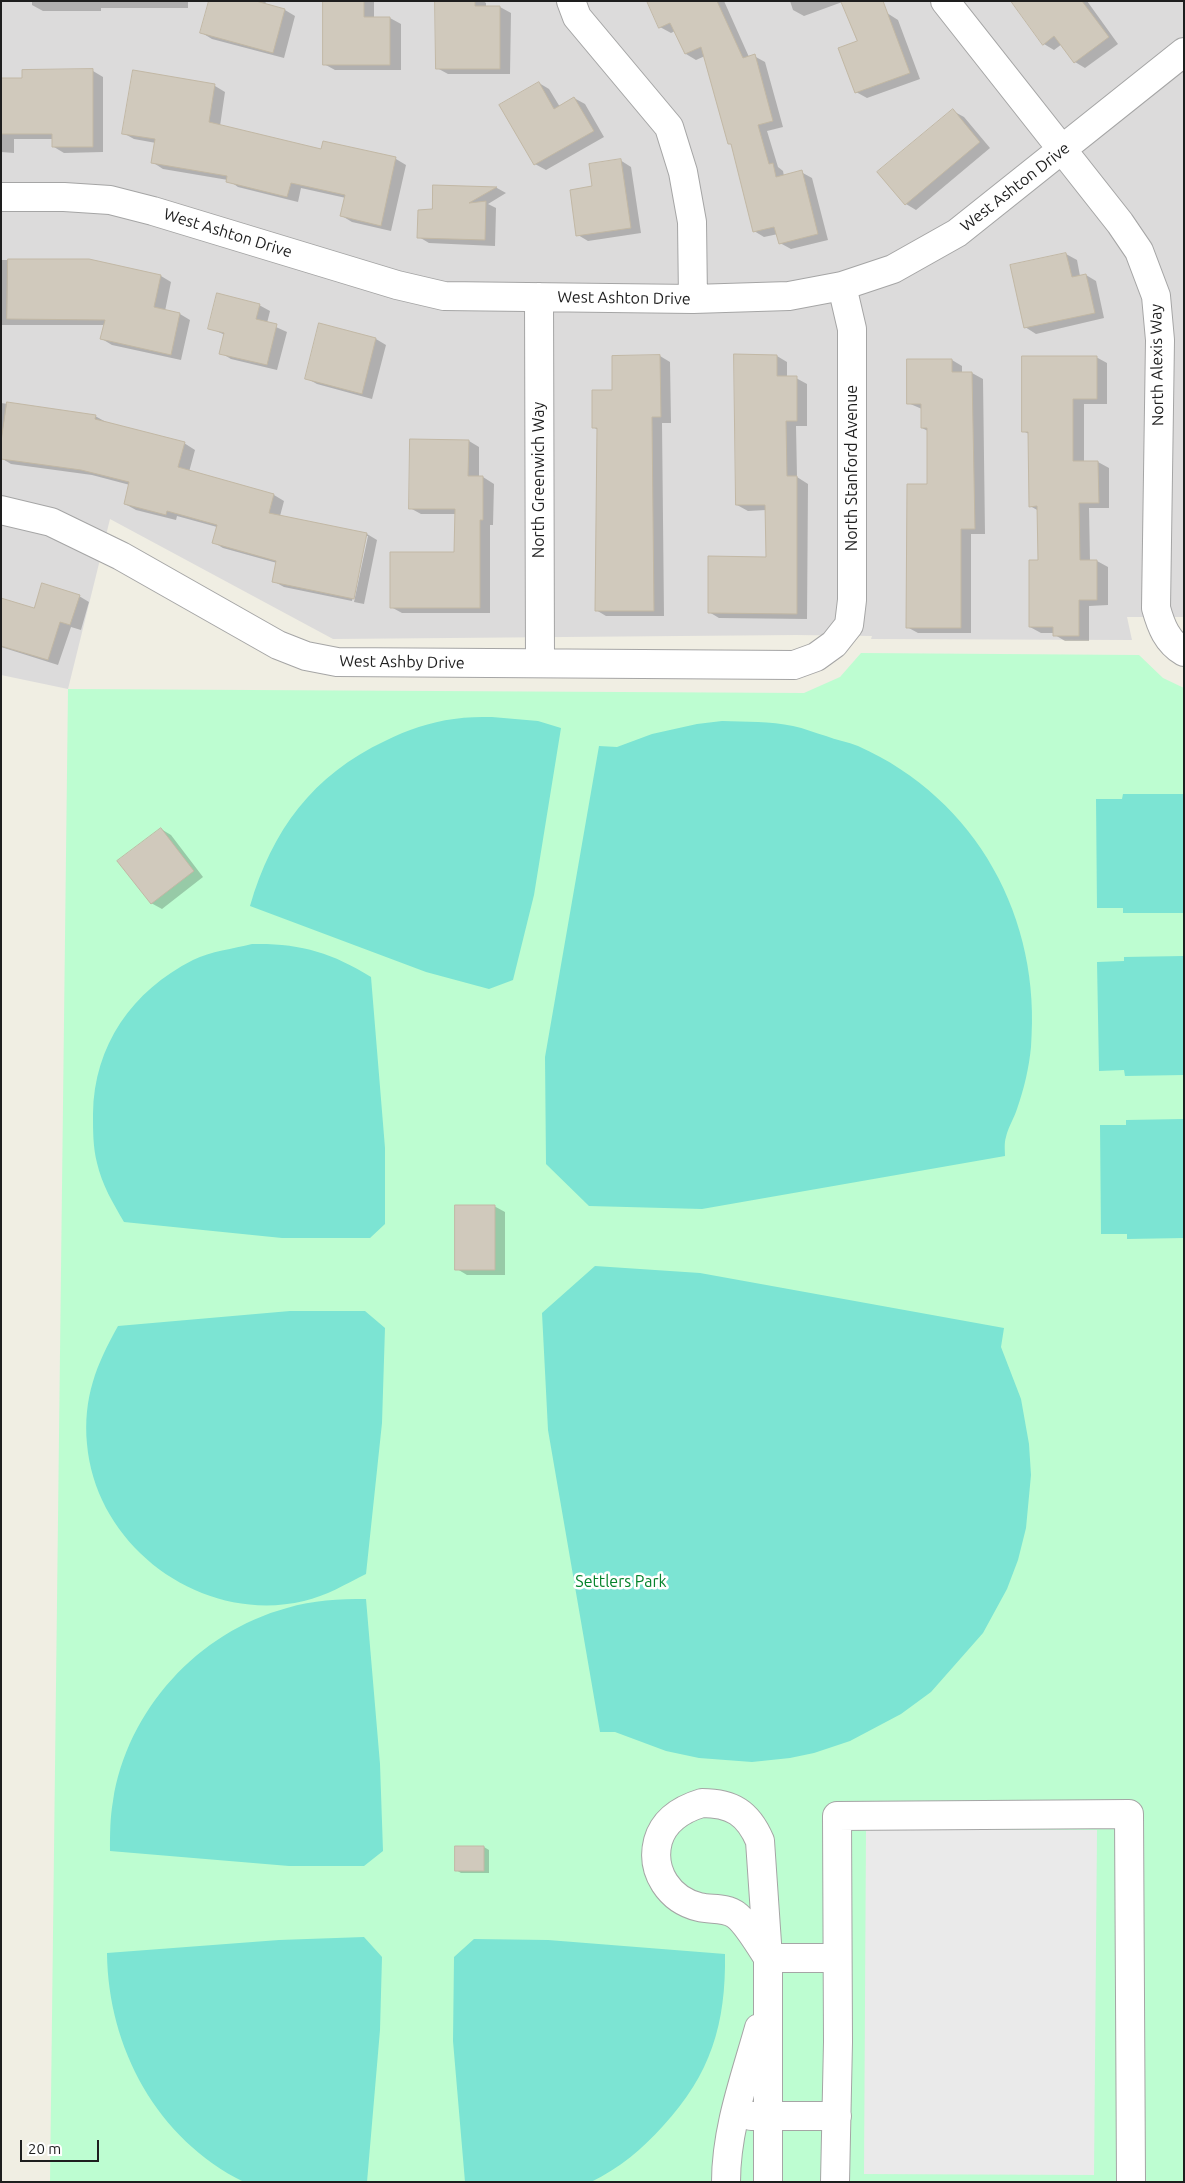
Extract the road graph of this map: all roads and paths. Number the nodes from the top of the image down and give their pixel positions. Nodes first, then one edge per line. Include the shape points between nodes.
1 (571, 1) edge
2 (945, 1) edge
3 (1184, 52) edge
4 (1062, 150) junction
5 (1, 198) edge
6 (842, 286) junction
7 (539, 298) junction
8 (693, 299) junction
9 (1, 510) edge
10 (833, 646) joint
11 (1178, 648) edge
12 (540, 663) junction
13 (768, 1958) junction
14 (838, 1958) junction
15 (768, 1995) junction
16 (734, 2116) junction
17 (768, 2116) junction
18 (837, 2116) junction
19 (726, 2182) edge
20 (768, 2182) edge
21 (835, 2182) edge
22 (1131, 2182) edge

1 - 8 street via 577,16 669,128 683,172 692,222
2 - 4 street, North Alexis Way
3 - 4 street, West Ashton Drive
4 - 6 street, West Ashton Drive via 957,233 893,269
4 - 11 street, North Alexis Way via 1139,251 1156,296 1160,340 1156,608 1162,628
5 - 7 street, West Ashton Drive via 110,200 444,296
6 - 8 street, West Ashton Drive via 789,296
6 - 10 street, North Stanford Avenue via 852,329 852,600 849,626
7 - 8 street, West Ashton Drive
7 - 12 street, North Greenwich Way
9 - 12 street, West Ashby Drive via 51,522 121,556 278,645 306,656 337,662
10 - 12 street, West Ashby Drive via 794,665
13 - 13 street via 763,1856 754,1827 744,1816 724,1805 702,1803 687,1807 664,1827 658,1841 658,1871 664,1884 687,1904 736,1914
13 - 14 street
13 - 15 street
14 - 18 street
14 - 22 street via 837,1816 1129,1814
15 - 16 street
15 - 17 street
16 - 17 street
16 - 19 street via 726,2153
17 - 18 street
17 - 20 street
18 - 21 street

